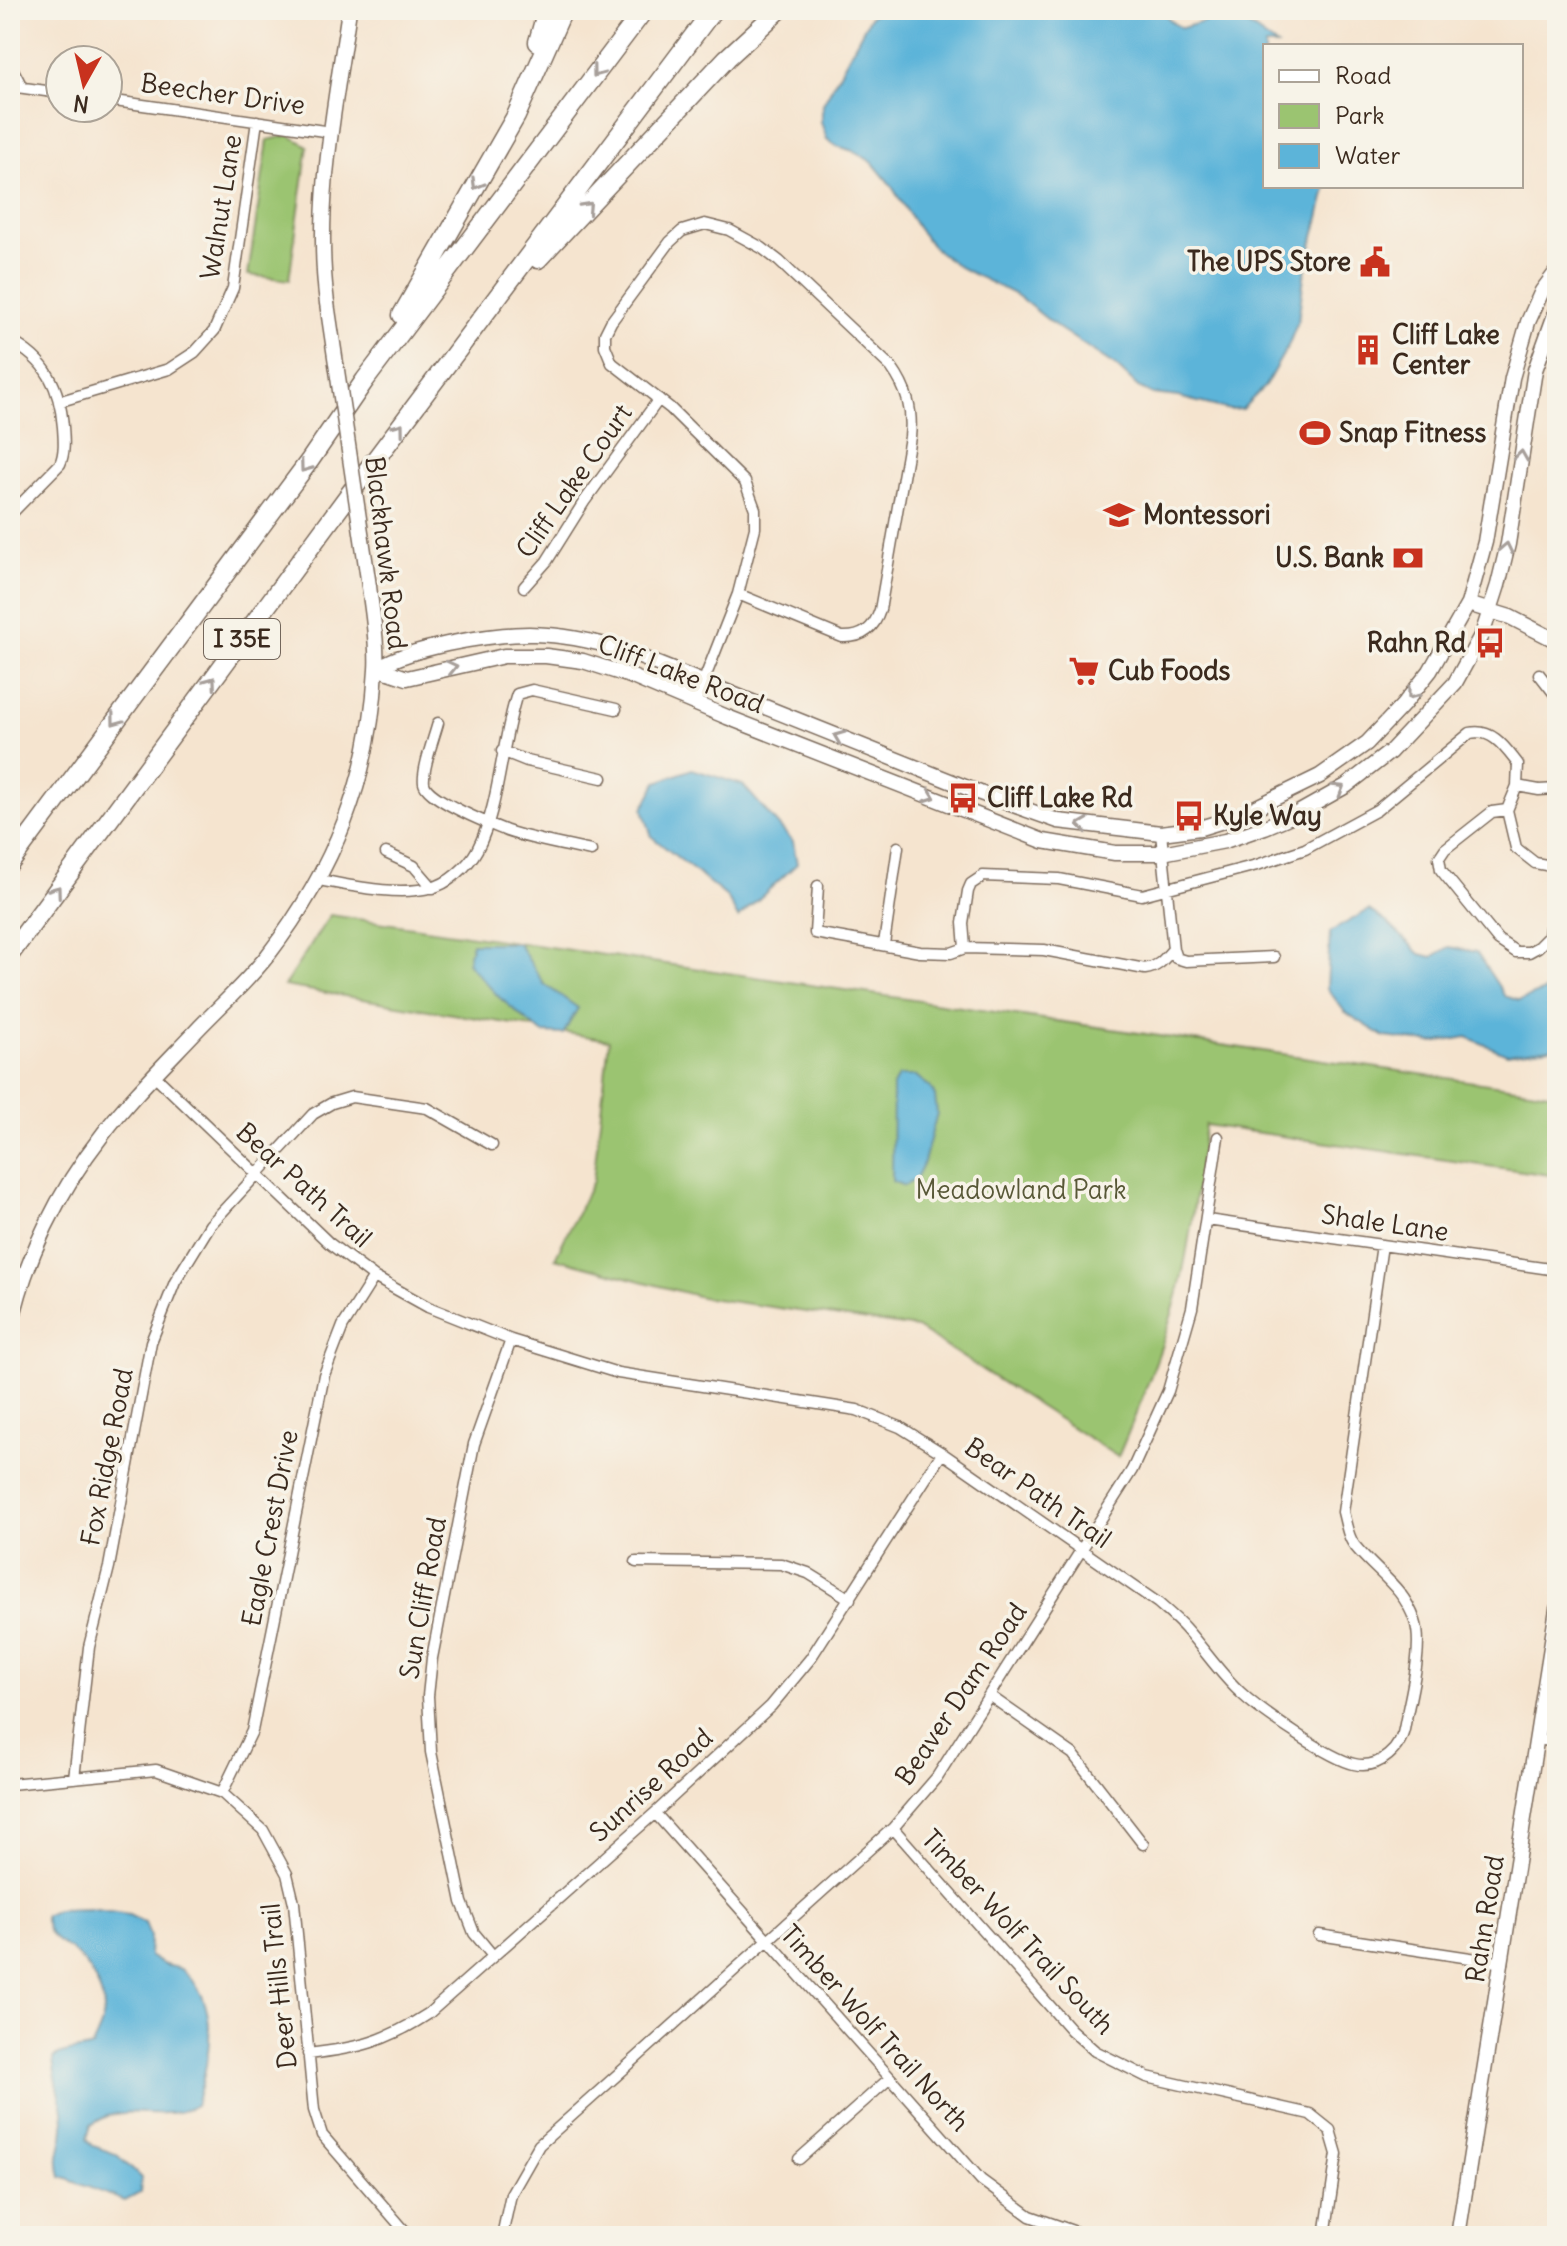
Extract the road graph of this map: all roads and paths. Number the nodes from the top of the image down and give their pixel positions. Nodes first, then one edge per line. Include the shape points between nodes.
1 (349, 10) edge
2 (547, 10) edge
3 (563, 10) edge
4 (644, 10) edge
5 (713, 10) edge
6 (779, 10) edge
7 (10, 64) edge
8 (10, 86) edge
9 (22, 87) junction
10 (44, 90) edge
11 (124, 102) edge
12 (516, 116) junction
13 (257, 121) junction
14 (331, 132) junction
15 (1557, 271) edge
16 (1557, 309) edge
17 (476, 325) junction
18 (10, 341) edge
19 (365, 380) junction
20 (659, 399) junction
21 (61, 401) junction
22 (10, 515) edge
23 (524, 587) dead end
24 (738, 594) junction
25 (1468, 604) junction
26 (1491, 611) junction
27 (1557, 641) edge
28 (377, 668) junction
29 (1539, 674) dead end
30 (703, 682) junction
31 (1557, 697) edge
32 (695, 703) junction
33 (616, 709) dead end
34 (438, 723) dead end
35 (502, 751) junction
36 (602, 778) dead end
37 (1517, 786) junction
38 (1557, 789) edge
39 (1507, 810) junction
40 (488, 822) junction
41 (1161, 833) junction
42 (898, 847) dead end
43 (591, 851) dead end
44 (386, 853) dead end
45 (1162, 853) junction
46 (10, 863) edge
47 (1557, 867) edge
48 (1557, 879) edge
49 (319, 880) junction
50 (818, 886) dead end
51 (433, 888) junction
52 (1165, 888) junction
53 (884, 944) junction
54 (965, 948) junction
55 (1173, 949) junction
56 (10, 954) edge
57 (1274, 957) dead end
58 (154, 1075) junction
59 (1218, 1137) dead end
60 (492, 1145) dead end
61 (256, 1173) junction
62 (1207, 1220) junction
63 (1382, 1245) junction
64 (1557, 1270) edge
65 (374, 1277) junction
66 (10, 1330) edge
67 (511, 1340) junction
68 (942, 1453) junction
69 (1082, 1550) junction
70 (636, 1562) dead end
71 (850, 1599) junction
72 (1557, 1609) edge
73 (990, 1696) junction
74 (1537, 1739) junction
75 (1557, 1742) edge
76 (74, 1778) junction
77 (10, 1784) edge
78 (222, 1793) junction
79 (655, 1813) junction
80 (893, 1828) junction
81 (1143, 1844) dead end
82 (1319, 1935) dead end
83 (768, 1941) junction
84 (493, 1956) junction
85 (1503, 1963) junction
86 (308, 2054) junction
87 (890, 2078) junction
88 (799, 2159) dead end
89 (1325, 2235) edge
90 (413, 2236) edge
91 (502, 2236) edge
92 (1087, 2236) edge
93 (1458, 2236) edge

1 - 14 street, Blackhawk Road
2 - 12 highway
3 - 12 highway
4 -> 19 highway, I 35E
5 - 17 highway, I 35E
17 -> 6 highway via 727,58
7 - 9 street
8 - 9 street
9 - 10 street
11 - 13 street, Beecher Drive
12 -> 19 highway
13 - 14 street, Beecher Drive
13 - 21 street, Walnut Lane via 233,288 214,331 169,369
14 - 28 street, Blackhawk Road, bridge via 321,227 327,303
15 - 25 street, Cliff Lake Road via 1528,322 1512,378 1485,542
26 -> 16 street, Cliff Lake Road via 1508,544 1535,370
56 -> 17 highway, I 35E
18 - 21 street via 34,357 51,377
19 -> 46 highway, I 35E
20 - 23 street, Cliff Lake Court
20 - 24 street via 740,474 750,491 755,528
20 - 24 street via 612,363 605,334 670,242 682,231 705,224 729,230 771,254 884,359 903,385 910,437 874,624 863,634 842,637
21 - 22 street via 64,457
24 - 30 street
25 - 26 street
25 -> 41 street, Cliff Lake Road via 1430,671 1367,743 1320,776 1236,817
26 - 27 street
45 -> 26 street, Cliff Lake Road via 1265,827 1346,786 1390,752 1455,683
28 - 30 street, Cliff Lake Road via 401,654 494,634 539,633 620,649
28 -> 32 street, Cliff Lake Road via 407,678 504,656 546,656 583,661
28 - 49 street, Blackhawk Road via 359,780
29 - 31 street
30 - 32 street
41 -> 30 street, Cliff Lake Road via 1058,821
32 -> 45 street, Cliff Lake Road via 1043,841 1115,853
33 - 35 street via 525,690 517,694
34 - 40 street via 425,773 427,791
35 - 36 street
35 - 40 street
37 - 38 street
37 - 39 street
37 - 52 street via 1518,764 1501,744 1490,734 1470,733 1377,810 1305,849
39 - 47 street via 1516,848 1535,863
39 - 48 street via 1492,812 1445,849 1439,858 1441,870 1498,940 1516,952 1529,952 1549,936
40 - 43 street
40 - 51 street via 476,852 456,874
41 - 45 street
42 - 53 street
44 - 51 street via 414,866
45 - 52 street
49 - 51 street via 389,890
49 - 58 street, Blackhawk Road via 267,957
50 - 53 street via 815,933
52 - 54 street via 1152,895 1129,895 1059,879 983,876 968,891
52 - 55 street
53 - 54 street via 920,952
54 - 55 street via 1044,950 1145,969 1161,964
55 - 57 street via 1176,958 1186,961
58 - 61 street, Bear Path Trail
58 - 66 street, Blackhawk Road via 67,1186 38,1242
59 - 62 street, Beaver Dam Road
60 - 61 street, Fox Ridge Road via 427,1108 352,1097 313,1114
61 - 65 street, Bear Path Trail via 329,1243
61 - 76 street, Fox Ridge Road via 210,1225 175,1282 151,1342 89,1647
62 - 63 street, Shale Lane
62 - 69 street, Beaver Dam Road via 1192,1308 1168,1391 1132,1470
63 - 64 street, Shale Lane
63 - 69 street, Bear Path Trail via 1343,1512 1353,1544 1402,1592 1417,1624 1404,1733 1396,1748 1386,1758 1358,1765 1269,1716 1239,1692 1184,1626
65 - 67 street, Bear Path Trail via 428,1307
65 - 78 street, Eagle Crest Drive via 343,1326 324,1375 252,1731
67 - 68 street, Bear Path Trail via 618,1373 857,1410 900,1427
67 - 84 street, Sun Cliff Road via 474,1444 428,1696 431,1752 462,1902 474,1933
68 - 69 street, Bear Path Trail
68 - 71 street, Sunrise Road
69 - 73 street, Beaver Dam Road
70 - 71 street via 781,1564 808,1573
71 - 79 street, Sunrise Road via 771,1706
72 - 74 street, Rahn Road
73 - 80 street, Beaver Dam Road via 937,1777
73 - 81 street via 1073,1754
74 - 75 street
74 - 85 street, Rahn Road
76 - 77 street, Deer Hills Trail
76 - 78 street, Deer Hills Trail via 156,1770
78 - 86 street, Deer Hills Trail via 263,1830 287,1874
79 - 83 street, Timber Wolf Trail North
79 - 84 street, Sunrise Road
80 - 83 street, Beaver Dam Road
80 - 89 street, Timber Wolf Trail South via 1095,2051 1147,2077 1310,2114 1330,2130 1337,2154
82 - 85 street
83 - 87 street, Timber Wolf Trail North
83 - 91 street, Beaver Dam Road via 539,2145 511,2194
84 - 86 street, Sunrise Road via 399,2033 358,2048
85 - 93 street, Rahn Road
86 - 90 street, Deer Hills Trail via 322,2135
87 - 88 street
87 - 92 street, Timber Wolf Trail North via 981,2180 1030,2216

